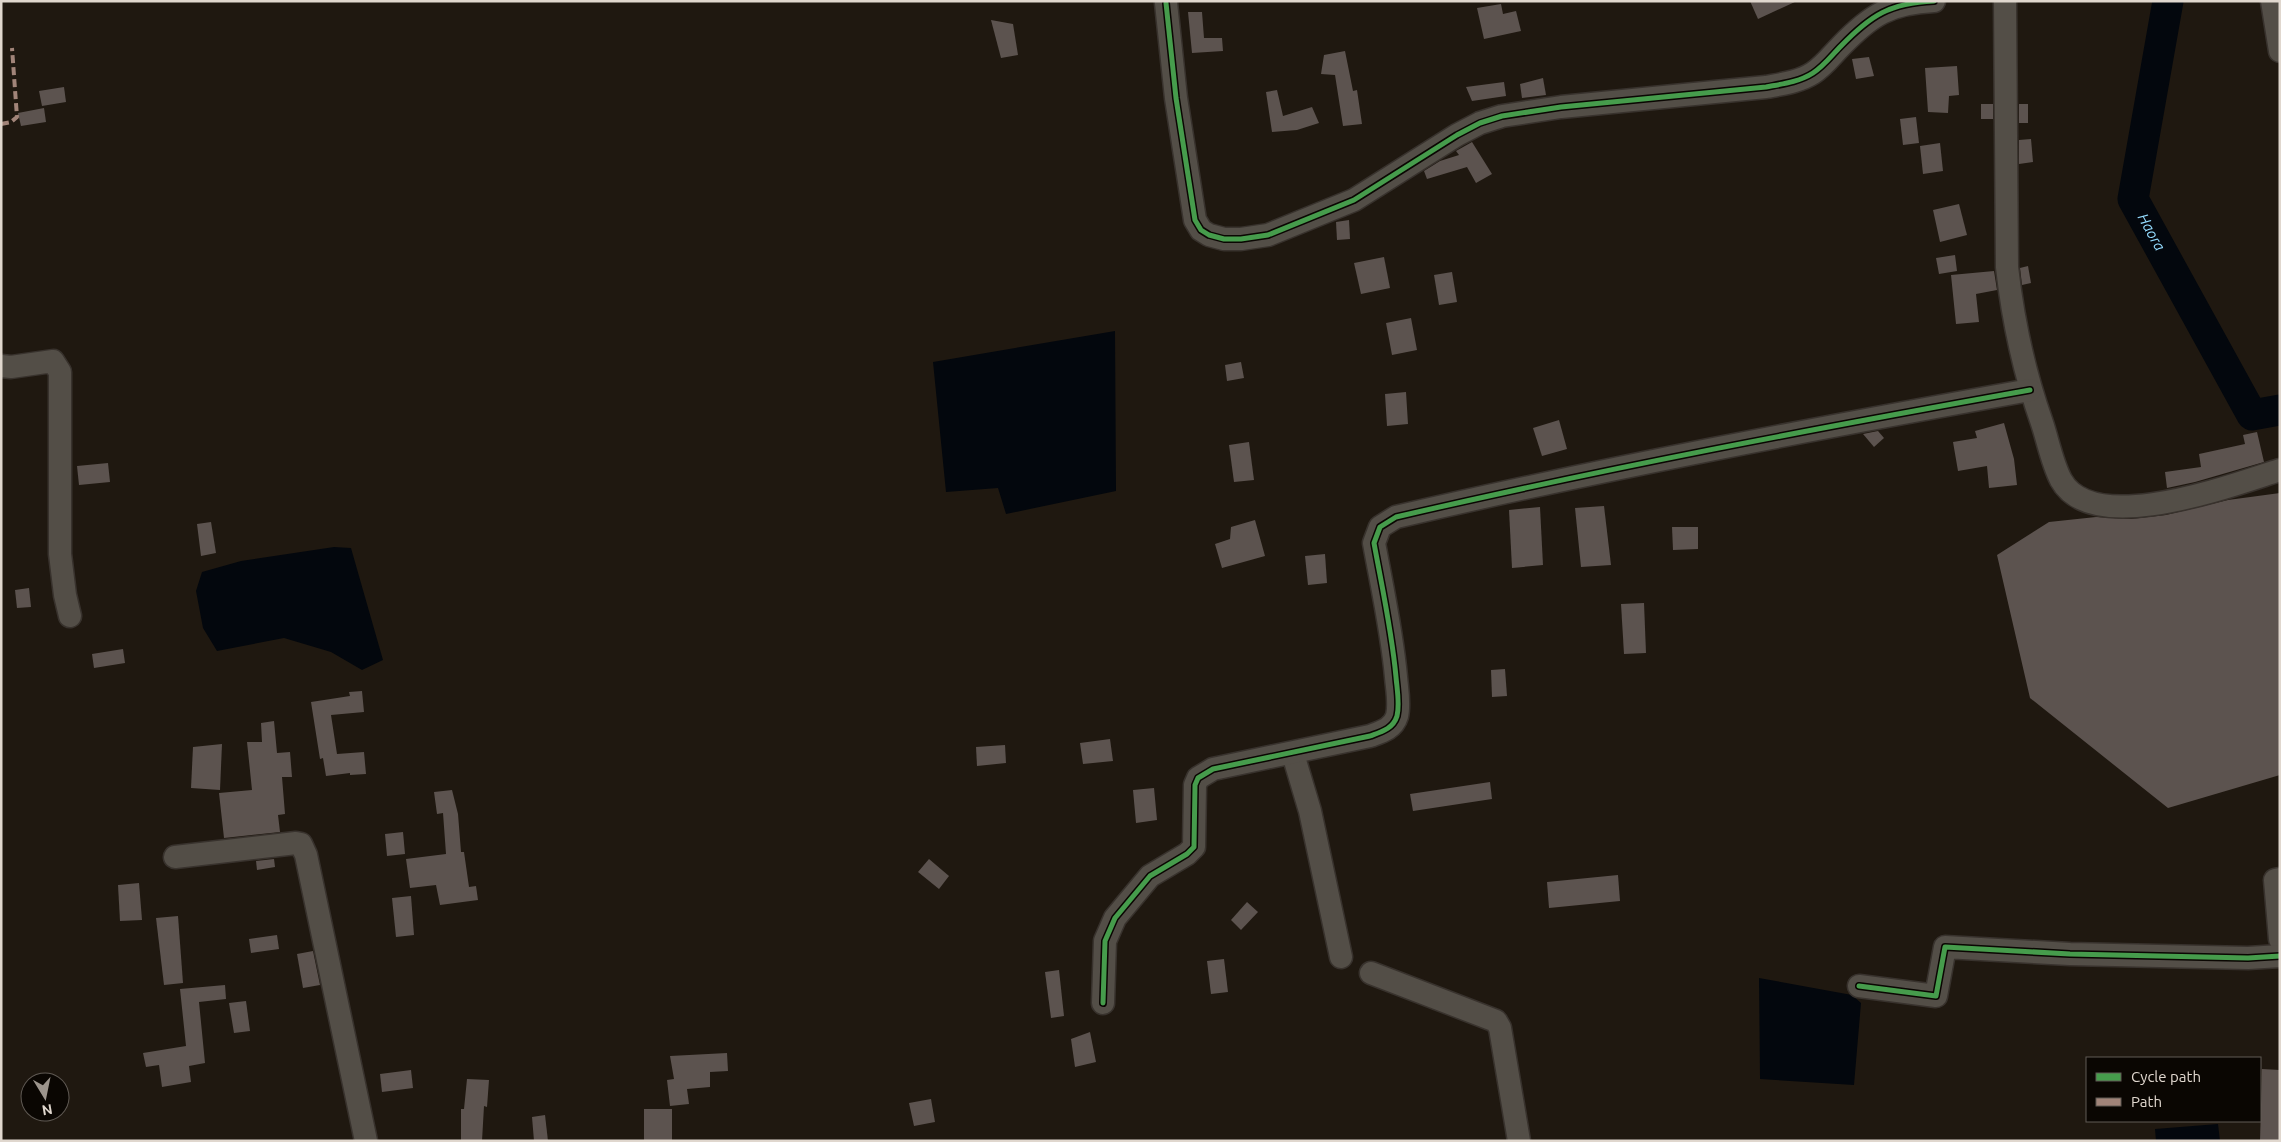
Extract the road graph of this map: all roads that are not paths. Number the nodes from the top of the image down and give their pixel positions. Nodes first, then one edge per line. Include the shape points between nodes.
1 (1934, 1) edge
2 (2272, 1) edge
3 (2002, 2) edge
4 (1166, 3) dead end
5 (2280, 51) edge
6 (1, 366) edge
7 (2030, 390) junction
8 (2280, 470) edge
9 (70, 616) dead end
10 (1292, 754) junction
11 (175, 857) dead end
12 (2280, 879) edge
13 (2280, 939) edge
14 (2280, 956) edge
15 (1341, 957) dead end
16 (1371, 973) dead end
17 (1859, 986) dead end
18 (1102, 1003) dead end
19 (366, 1141) edge
20 (1519, 1141) edge

1 - 4 street via 1880,12 1814,73 1795,81 1766,87 1529,111 1480,123 1354,200 1268,235 1241,239 1209,235 1195,220
2 - 5 street
3 - 7 street via 2007,267 2014,324
6 - 9 street via 53,361 60,372 60,554
7 - 8 street via 2062,481 2076,496 2097,505 2125,507 2191,498
7 - 10 street via 1548,481 1396,517 1380,526 1374,543 1394,655 1397,716 1393,724 1378,733
10 - 15 street via 1310,811
10 - 18 street via 1213,769 1198,778 1195,785 1194,847 1150,876 1115,918 1105,941
11 - 19 street via 301,844 306,855
12 - 13 street via 2275,880
14 - 17 street via 2070,954 1945,947 1936,996
16 - 20 street via 1496,1021 1500,1028

